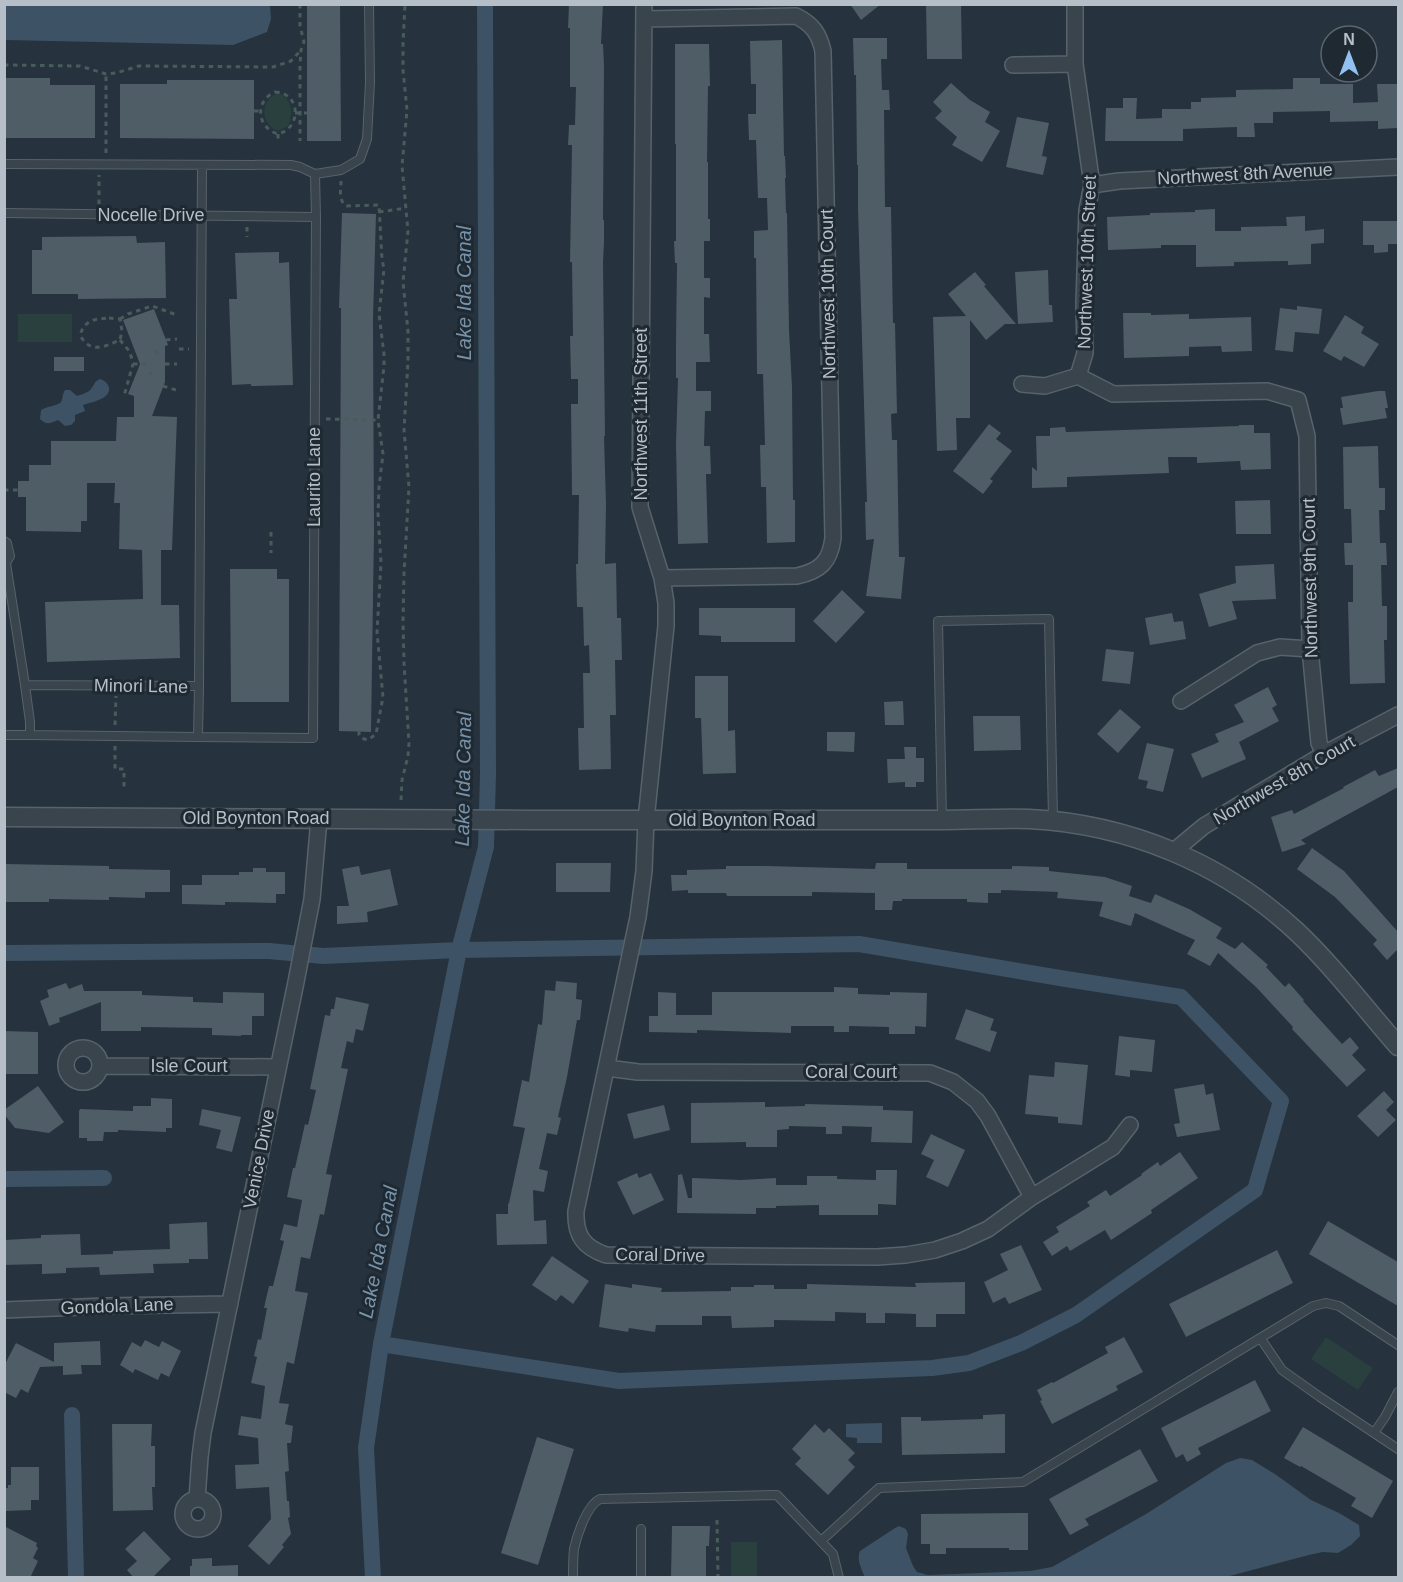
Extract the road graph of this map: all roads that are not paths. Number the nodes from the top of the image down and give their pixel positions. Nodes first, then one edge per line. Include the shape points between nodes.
1 (369, 4) edge
2 (1075, 4) edge
3 (644, 12) edge
4 (1074, 64) junction
5 (1013, 65) dead end
6 (4, 164) edge
7 (202, 165) junction
8 (1398, 166) edge
9 (315, 174) junction
10 (1092, 185) junction
11 (4, 213) edge
12 (202, 215) junction
13 (316, 217) junction
14 (1078, 376) junction
15 (1022, 384) dead end
16 (4, 541) edge
17 (5, 562) edge
18 (662, 579) junction
19 (1310, 649) junction
20 (25, 685) junction
21 (199, 686) junction
22 (1181, 701) dead end
23 (1398, 715) edge
24 (4, 735) edge
25 (30, 735) junction
26 (198, 737) junction
27 (1324, 754) junction
28 (4, 817) edge
29 (320, 819) junction
30 (646, 820) junction
31 (942, 820) junction
32 (1053, 821) junction
33 (1174, 851) junction
34 (1398, 1046) edge
35 (101, 1066) dead end
36 (278, 1067) junction
37 (607, 1068) junction
38 (1130, 1125) dead end
39 (1032, 1197) junction
40 (230, 1304) junction
41 (4, 1310) edge
42 (1261, 1339) junction
43 (1398, 1345) edge
44 (1398, 1392) edge
45 (1374, 1433) junction
46 (1398, 1449) edge
47 (197, 1499) dead end
48 (641, 1529) dead end
49 (821, 1541) junction
50 (573, 1578) edge
51 (641, 1578) edge
52 (839, 1578) edge

1 - 9 lane via 367,139 360,159 341,170
2 - 4 street, Northwest 10th Street
3 - 18 street, Northwest 11th Street via 640,507
3 - 18 street, Northwest 10th Court via 796,16 815,29 823,51 832,549 819,568 797,576
4 - 5 street
4 - 10 street, Northwest 10th Street
6 - 7 lane
7 - 9 lane via 291,165
7 - 12 lane
8 - 10 street, Northwest 8th Avenue via 1119,180
9 - 13 lane, Laurito Lane
10 - 14 street, Northwest 10th Street via 1087,210 1085,353
11 - 12 lane, Nocelle Drive
12 - 13 lane, Nocelle Drive
12 - 21 lane
13 - 26 lane, Laurito Lane via 313,738
14 - 15 street via 1045,386
14 - 19 street, Northwest 9th Court via 1113,394 1267,391 1298,400 1307,436
16 - 17 lane via 10,556
17 - 20 lane
18 - 30 street, Northwest 11th Street via 666,626
19 - 22 street via 1280,647 1257,653
19 - 27 street, Northwest 9th Court via 1319,742
20 - 21 lane, Minori Lane
20 - 25 lane
21 - 26 lane, Minori Lane
23 - 27 street, Northwest 8th Court
24 - 25 lane
25 - 26 lane
27 - 33 street, Northwest 8th Court via 1203,826
28 - 29 street, Old Boynton Road
29 - 30 street, Old Boynton Road
29 - 36 street, Venice Drive via 312,899
30 - 31 street, Old Boynton Road
30 - 37 street, Coral Drive via 638,917
31 - 32 street, Old Boynton Road
31 - 32 lane via 938,621 1049,619
32 - 33 street, Old Boynton Road via 1106,829
33 - 34 street, Old Boynton Road via 1217,873 1271,909 1321,956
35 - 36 street, Isle Court
36 - 40 street, Venice Drive
37 - 39 street, Coral Court via 638,1072 930,1072 953,1082 977,1101
37 - 39 street, Coral Drive via 576,1211 579,1234 595,1251 606,1255 906,1255 962,1241 988,1229
38 - 39 street, Coral Drive via 1113,1147
40 - 41 street, Gondola Lane
40 - 47 street, Venice Drive via 203,1433
42 - 43 lane via 1313,1306 1326,1303 1339,1306
42 - 45 lane via 1282,1370
42 - 49 lane via 1023,1482 879,1488
44 - 45 lane
45 - 46 lane
48 - 51 lane
49 - 50 lane via 777,1495 600,1499 588,1511 578,1537
49 - 52 lane via 833,1554

